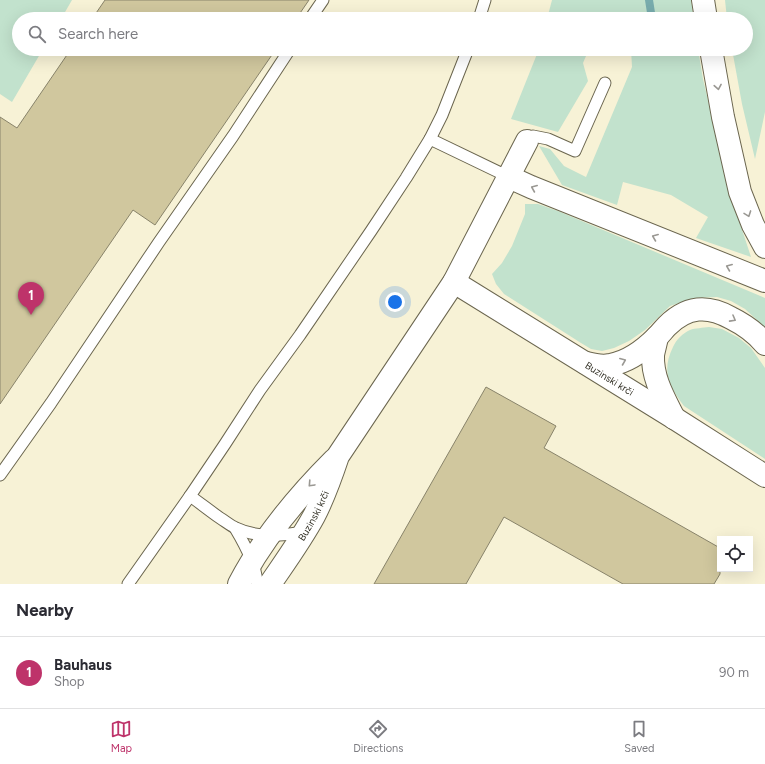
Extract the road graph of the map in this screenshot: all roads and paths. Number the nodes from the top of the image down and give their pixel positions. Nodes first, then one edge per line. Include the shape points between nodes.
1 (323, 0) edge
2 (485, 0) edge
3 (703, 0) edge
4 (315, 12) edge
5 (481, 12) edge
6 (705, 12) edge
7 (285, 56) edge
8 (465, 56) edge
9 (712, 56) edge
10 (605, 83) dead end
11 (430, 139) junction
12 (527, 140) joint
13 (509, 177) junction
14 (765, 247) edge
15 (765, 281) edge
16 (454, 282) junction
17 (657, 337) junction
18 (765, 344) edge
19 (585, 363) junction
20 (674, 418) junction
21 (338, 456) junction
22 (0, 475) edge
23 (765, 476) edge
24 (190, 496) junction
25 (235, 528) junction
26 (305, 532) junction
27 (270, 535) junction
28 (252, 561) junction
29 (128, 584) edge
30 (239, 584) edge
31 (257, 584) edge
32 (270, 584) edge

1 - 4 lane
2 - 5 lane
3 - 6 main road
7 - 22 lane
8 - 11 lane
9 -> 14 main road via 740,192
10 - 12 lane via 575,151 548,139 533,136
11 - 13 lane
11 - 24 lane via 380,218 260,390
12 - 13 main road, Buzinski krči
15 -> 13 main road
13 - 16 main road, Buzinski krči
16 - 19 main road, Buzinski krči
16 - 21 main road, Buzinski krči
17 -> 18 main road via 679,316 691,310 704,308 723,313 742,324
19 -> 17 main road via 599,366 625,361
17 - 20 main road via 653,353 655,375
19 - 20 main road, Buzinski krči
20 - 23 main road, Buzinski krči
21 - 26 main road, Buzinski krči via 327,489
21 -> 27 main road via 298,497
24 - 25 lane
24 - 29 lane
25 - 27 lane via 256,535
25 - 28 lane
26 - 27 lane
26 - 32 main road, Buzinski krči
27 - 28 main road
28 - 30 main road
28 - 31 lane

